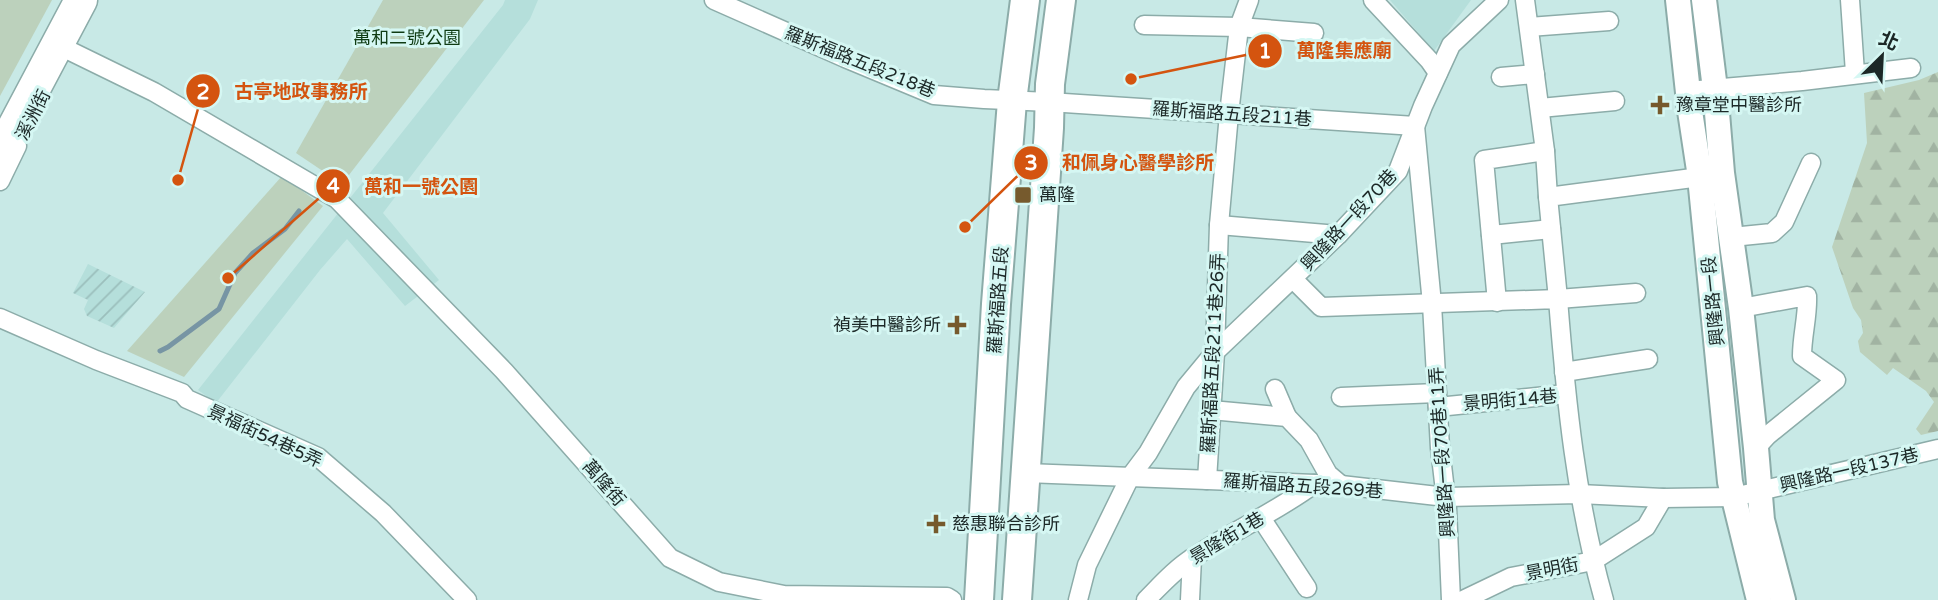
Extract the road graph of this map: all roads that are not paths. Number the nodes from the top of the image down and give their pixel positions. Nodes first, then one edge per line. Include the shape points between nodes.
1 (79, 0) edge
2 (94, 0) edge
3 (714, 0) edge
4 (1025, 0) edge
5 (1061, 0) edge
6 (1249, 0) edge
7 (1373, 0) edge
8 (1499, 0) edge
9 (1525, 0) edge
10 (1678, 0) edge
11 (1704, 0) edge
12 (1850, 0) edge
13 (1609, 21) dead end
14 (1144, 25) dead end
15 (1239, 27) junction
16 (1529, 27) junction
17 (1314, 33) dead end
18 (66, 49) junction
19 (1911, 68) dead end
20 (1438, 73) junction
21 (1854, 73) junction
22 (1535, 74) junction
23 (1502, 77) dead end
24 (1715, 89) junction
25 (1688, 91) junction
26 (1012, 101) junction
27 (1615, 101) dead end
28 (1049, 102) junction
29 (1539, 108) junction
30 (1229, 114) junction
31 (1415, 126) junction
32 (0, 142) edge
33 (1545, 151) junction
34 (0, 153) edge
35 (1811, 163) dead end
36 (1700, 177) junction
37 (0, 181) edge
38 (1548, 197) junction
39 (1219, 225) junction
40 (1551, 229) junction
41 (1338, 235) junction
42 (1491, 235) junction
43 (1732, 237) junction
44 (1293, 279) junction
45 (1636, 293) dead end
46 (1558, 299) junction
47 (1497, 302) junction
48 (1432, 303) junction
49 (1741, 308) junction
50 (0, 318) edge
51 (1215, 352) junction
52 (1648, 359) dead end
53 (1564, 372) junction
54 (1275, 389) dead end
55 (1566, 394) junction
56 (1341, 397) dead end
57 (1437, 400) junction
58 (1211, 411) junction
59 (1287, 417) junction
60 (1756, 447) junction
61 (1938, 449) edge
62 (1026, 472) junction
63 (1130, 477) junction
64 (1207, 480) junction
65 (1314, 484) junction
66 (1341, 485) junction
67 (1760, 491) junction
68 (1579, 494) junction
69 (1446, 497) junction
70 (1734, 497) junction
71 (1663, 498) junction
72 (1261, 518) junction
73 (1192, 558) junction
74 (1592, 561) junction
75 (1307, 587) dead end
76 (467, 600) edge
77 (952, 600) edge
78 (979, 600) edge
79 (1017, 600) edge
80 (1078, 600) edge
81 (1146, 600) edge
82 (1190, 600) edge
83 (1451, 600) edge
84 (1463, 600) edge
85 (1604, 600) edge
86 (1759, 600) edge
87 (1783, 600) edge

1 - 32 highway
1 - 34 highway
2 - 18 street, 溪洲街
3 - 26 street, 羅斯福路五段218巷 via 934,95
4 - 26 main road, 羅斯福路五段
5 - 28 main road
6 - 15 street, 羅斯福路五段211巷26弄
7 - 20 street
8 - 20 street, 興隆路一段70巷 via 1451,45
9 - 16 street
10 - 25 main road, 興隆路一段
11 - 24 main road, 興隆路一段
12 - 21 street
13 - 16 street
14 - 15 street
15 - 17 street
15 - 30 street, 羅斯福路五段211巷26弄
16 - 22 street
18 - 37 street, 溪洲街
18 - 77 street, 萬隆街 via 154,92 337,199 504,371 670,558 719,582 784,595
19 - 21 street
20 - 31 street, 興隆路一段70巷
21 - 24 street
22 - 23 street
22 - 29 street
24 - 25 street
24 - 43 main road, 興隆路一段
25 - 36 main road, 興隆路一段
26 - 28 street, 羅斯福路五段218巷
26 - 78 main road, 羅斯福路五段
27 - 29 street
28 - 30 street, 羅斯福路五段211巷
28 - 62 main road
29 - 33 street
30 - 31 street, 羅斯福路五段211巷
30 - 39 street, 羅斯福路五段211巷26弄
31 - 41 street, 興隆路一段70巷 via 1398,171
31 - 48 street, 興隆路一段70巷11弄
33 - 38 street
33 - 42 street via 1484,160
35 - 43 street via 1784,222 1772,233
36 - 38 street
36 - 70 main road, 興隆路一段
38 - 40 street
39 - 41 street
39 - 51 street, 羅斯福路五段211巷26弄
40 - 42 street
40 - 46 street
41 - 44 street, 興隆路一段70巷
42 - 47 street
43 - 49 main road, 興隆路一段
44 - 48 street via 1321,307
44 - 51 street, 興隆路一段70巷
45 - 46 street
46 - 47 street
46 - 53 street
47 - 48 street
48 - 57 street, 興隆路一段70巷11弄
49 - 60 main road, 興隆路一段
49 - 60 street via 1807,296 1802,356 1839,377
50 - 76 street, 景福街54巷5弄 via 182,393 187,400 318,457 383,513
51 - 58 street, 羅斯福路五段211巷26弄
51 - 63 street, 興隆路一段70巷 via 1186,387
52 - 53 street
53 - 55 street
54 - 59 street
55 - 57 street, 景明街14巷
55 - 68 street, 景明街14巷
56 - 57 street, 景明街14巷
57 - 69 street, 興隆路一段70巷11弄
58 - 59 street
58 - 64 street, 羅斯福路五段211巷26弄
59 - 66 street
60 - 67 main road, 興隆路一段
61 - 67 street, 興隆路一段137巷
62 - 63 street, 羅斯福路五段269巷
62 - 79 main road
63 - 64 street, 羅斯福路五段269巷
63 - 80 street, 興隆路一段70巷 via 1087,565
64 - 65 street, 羅斯福路五段269巷
65 - 66 street, 羅斯福路五段269巷
65 - 72 street, 景隆街1巷
66 - 69 street, 羅斯福路五段269巷
67 - 70 street
67 - 87 main road, 興隆路一段 via 1762,520
68 - 69 street, 羅斯福路五段269巷
68 - 71 street
68 - 74 street, 景明街14巷
69 - 83 street, 興隆路一段70巷11弄
70 - 71 street
70 - 86 main road, 興隆路一段
71 - 74 street, 景明街 via 1646,527
72 - 73 street, 景隆街1巷
72 - 75 street
73 - 81 street, 景隆街1巷
73 - 82 street
74 - 84 street, 景明街 via 1511,577
74 - 85 street, 景明街14巷

